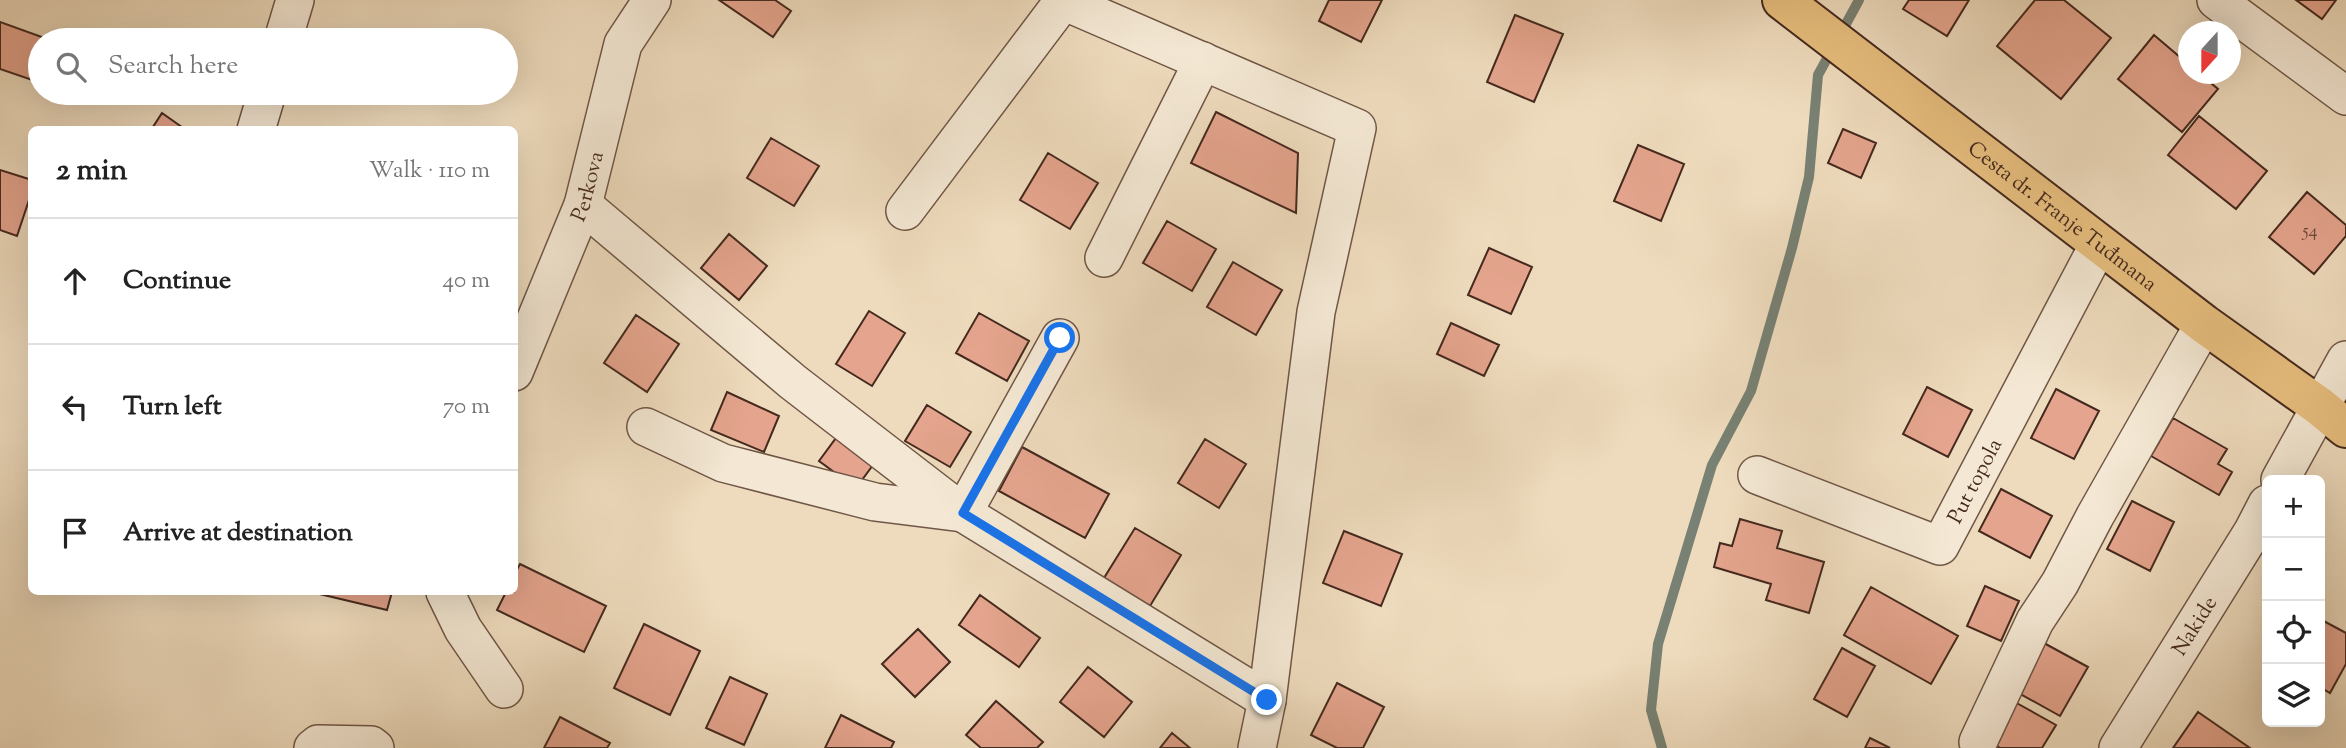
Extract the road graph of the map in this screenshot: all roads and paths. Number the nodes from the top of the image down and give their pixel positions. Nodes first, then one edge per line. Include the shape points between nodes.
1 (295, 0) edge
2 (652, 0) edge
3 (1782, 0) edge
4 (2216, 0) edge
5 (1063, 1) edge
6 (287, 28) edge
7 (1203, 61) junction
8 (2346, 96) edge
9 (263, 105) edge
10 (257, 126) edge
11 (583, 205) junction
12 (905, 211) dead end
13 (2099, 244) junction
14 (1104, 258) dead end
15 (2204, 324) junction
16 (1060, 338) dead end
17 (2346, 360) edge
18 (518, 362) edge
19 (2333, 417) edge
20 (646, 427) dead end
21 (1757, 475) dead end
22 (2284, 475) edge
23 (2262, 512) edge
24 (963, 513) junction
25 (446, 595) edge
26 (504, 689) dead end
27 (1267, 700) junction
28 (1978, 742) dead end
29 (313, 748) edge
30 (375, 748) edge
31 (1257, 748) edge
32 (2118, 748) edge

1 - 6 street
2 - 11 street, Perkova via 623,44
3 - 13 main road, Cesta dr. Franje Tuđmana
4 - 8 street
5 - 7 street
5 - 12 street
7 - 14 street
7 - 27 street via 1357,128 1316,312
9 - 10 street
11 - 18 street, Perkova
11 - 24 street via 793,382
13 - 15 main road, Cesta dr. Franje Tuđmana
13 - 21 street, Put topola via 1940,546
15 - 19 main road, Cesta dr. Franje Tuđmana
15 - 28 street via 2035,621
16 - 24 street
17 - 19 street
19 - 22 street
20 - 24 street via 723,463 875,502
23 - 32 street, Nakide
24 - 27 street
25 - 26 street via 463,629
27 - 31 street
29 - 30 street via 318,744

